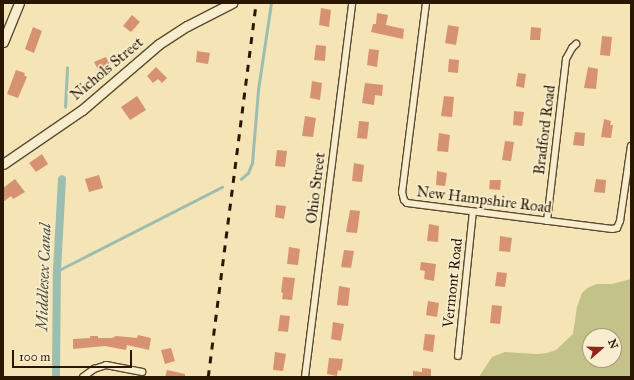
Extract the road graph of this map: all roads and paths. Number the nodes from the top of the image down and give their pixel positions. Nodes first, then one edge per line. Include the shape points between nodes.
1 (19, 3) edge
2 (232, 3) edge
3 (352, 3) edge
4 (426, 3) edge
5 (3, 42) edge
6 (576, 44) dead end
7 (631, 146) edge
8 (3, 164) edge
9 (473, 212) junction
10 (547, 221) junction
11 (458, 356) dead end
12 (142, 372) dead end
13 (83, 377) edge
14 (305, 377) edge

1 - 5 street
2 - 8 street, Nichols Street via 159,44 82,110
3 - 14 street, Ohio Street
4 - 9 street, New Hampshire Road via 403,196 410,204
6 - 10 street, Bradford Road via 566,59
7 - 10 street, New Hampshire Road via 617,228
9 - 10 street, New Hampshire Road
9 - 11 street, Vermont Road
12 - 13 street via 106,365 94,369

